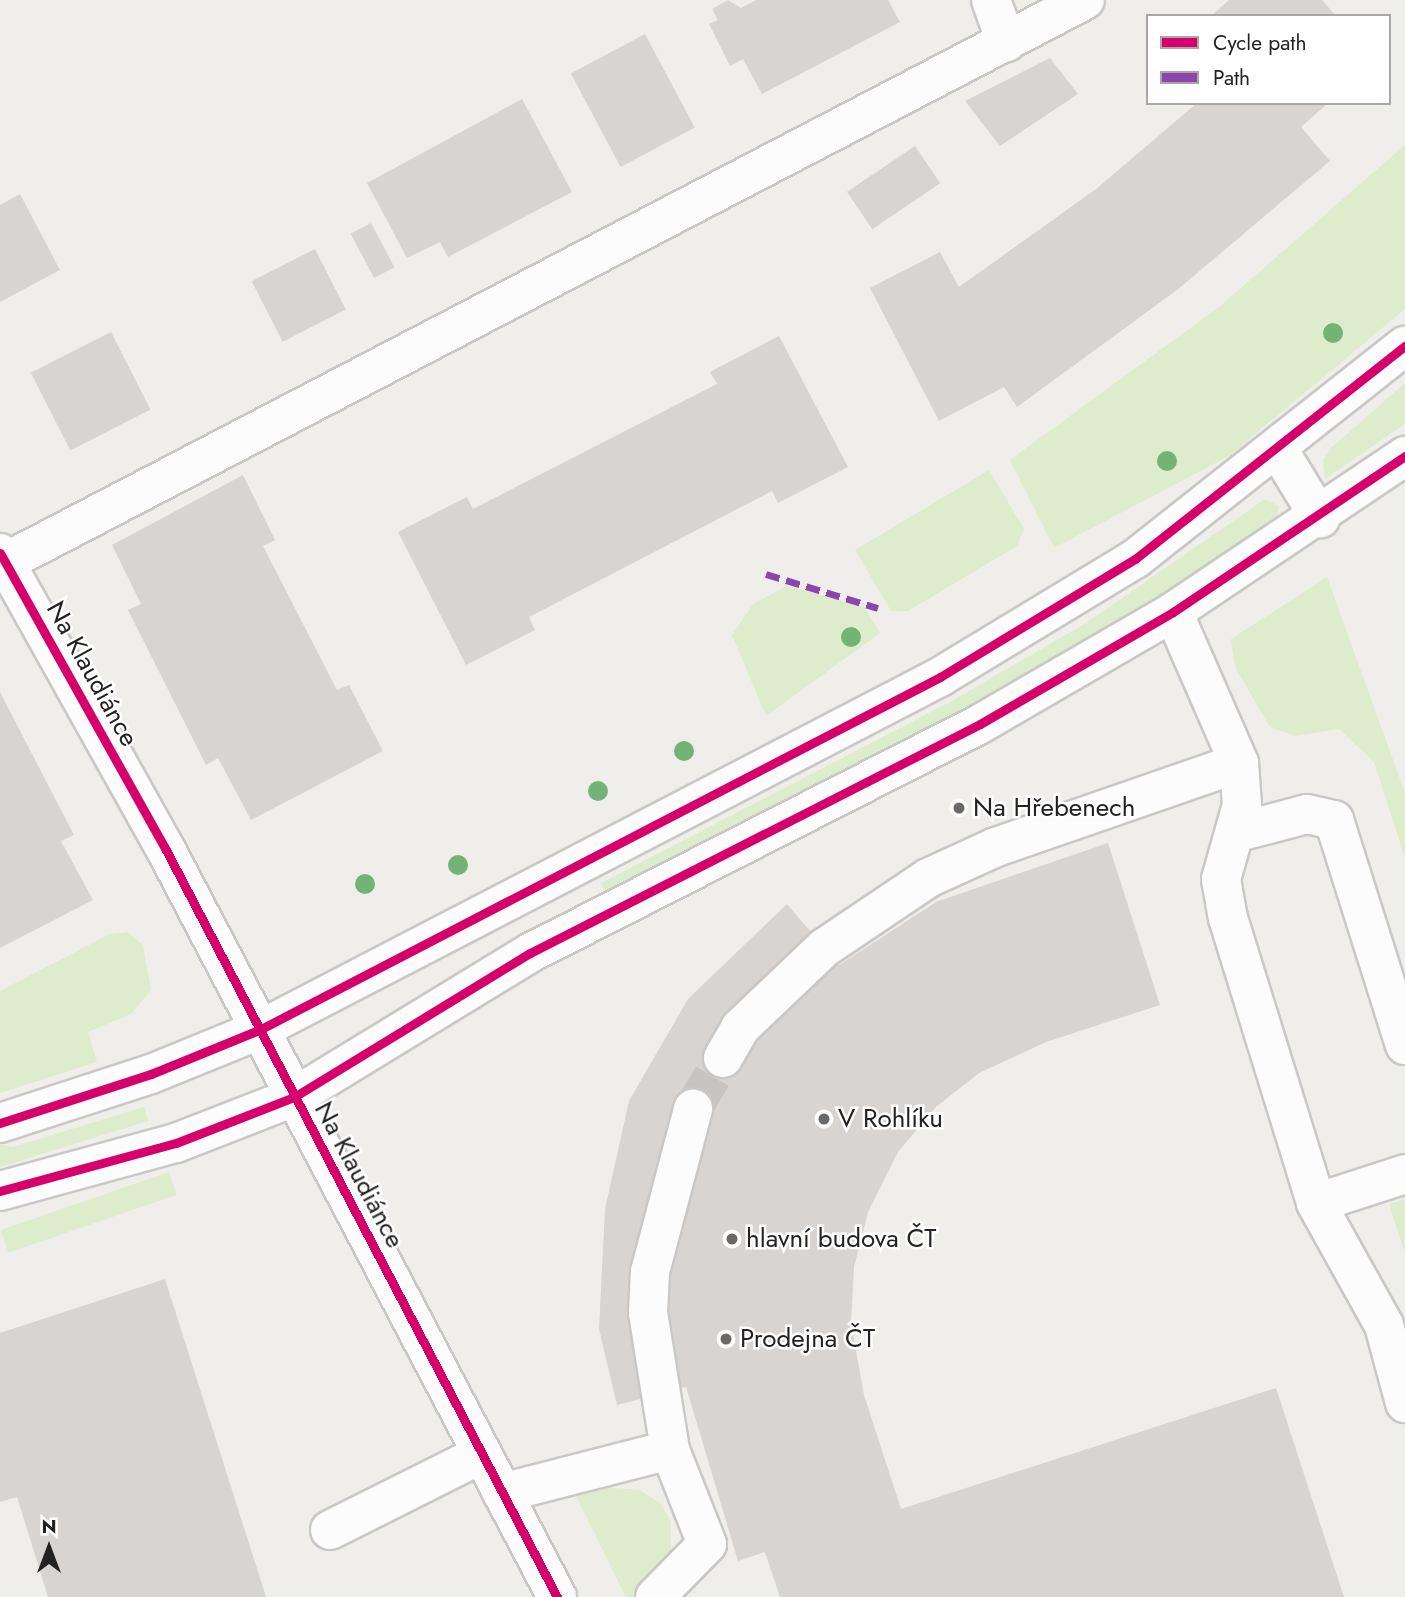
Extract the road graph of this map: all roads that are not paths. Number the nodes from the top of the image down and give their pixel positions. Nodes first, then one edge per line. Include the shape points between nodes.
1 (990, 0) edge
2 (1084, 0) edge
3 (1006, 41) junction
4 (1405, 346) edge
5 (1279, 451) junction
6 (1405, 456) edge
7 (1320, 518) junction
8 (2, 560) edge
9 (1173, 612) junction
10 (1238, 763) junction
11 (1235, 832) junction
12 (261, 1029) junction
13 (1405, 1045) edge
14 (723, 1058) tunnel mouth
15 (294, 1097) junction
16 (694, 1109) tunnel mouth
17 (0, 1123) edge
18 (1405, 1174) edge
19 (4, 1193) edge
20 (1316, 1203) junction
21 (1405, 1403) edge
22 (670, 1450) junction
23 (482, 1454) junction
24 (502, 1493) junction
25 (330, 1530) dead end
26 (557, 1597) edge
27 (655, 1597) edge

1 - 3 street
2 - 3 street
3 - 8 street
4 - 5 street
5 - 7 street
5 - 12 street via 1135,559 1009,639
6 - 7 street
7 - 9 street
8 - 12 street, Na Klaudiánce
9 - 10 street
9 - 15 street via 980,724 530,953
10 - 11 street via 1242,805
10 - 14 street via 928,878 824,948 740,1028
11 - 13 street via 1307,814 1322,813 1334,820
11 - 20 street via 1222,891
12 - 15 street, Na Klaudiánce
12 - 17 street via 151,1074
15 - 19 street via 176,1143
15 - 23 street, Na Klaudiánce
16 - 22 street via 649,1300
18 - 20 street
20 - 21 street via 1384,1325
22 - 24 street via 555,1485
22 - 27 street via 708,1544
23 - 24 street, Na Klaudiánce
23 - 25 street
24 - 26 street, Na Klaudiánce

